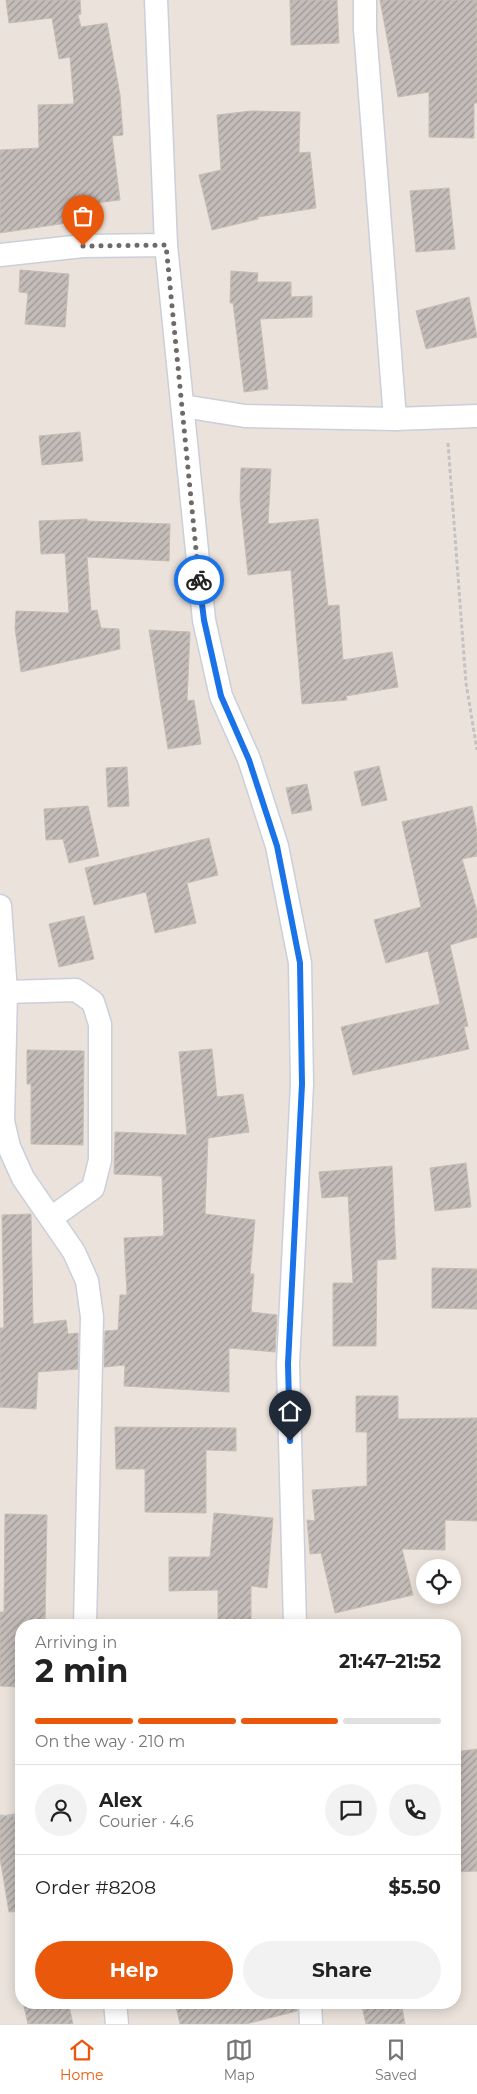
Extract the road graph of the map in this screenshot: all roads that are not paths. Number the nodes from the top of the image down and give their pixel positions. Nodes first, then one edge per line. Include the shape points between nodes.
1 (156, 0) edge
2 (365, 0) edge
3 (166, 245) junction
4 (0, 255) edge
5 (183, 406) junction
6 (477, 416) edge
7 (395, 419) junction
8 (0, 906) edge
9 (6, 992) junction
10 (51, 1218) junction
11 (85, 1619) edge
12 (294, 1619) edge
13 (116, 2009) edge
14 (310, 2009) edge
15 (117, 2024) edge
16 (311, 2024) edge

1 - 3 street
2 - 7 street
3 - 4 street via 83,246
3 - 5 street
5 - 7 street via 245,416
5 - 12 street via 204,620 221,696 249,760 277,846 300,963 302,1084 288,1364
6 - 7 street
8 - 9 street
9 - 10 street via 3,1121 8,1147
9 - 10 street via 76,990 93,1002 100,1024 100,1160 93,1188
10 - 11 street via 74,1252 87,1281 92,1317
13 - 15 street
14 - 16 street

